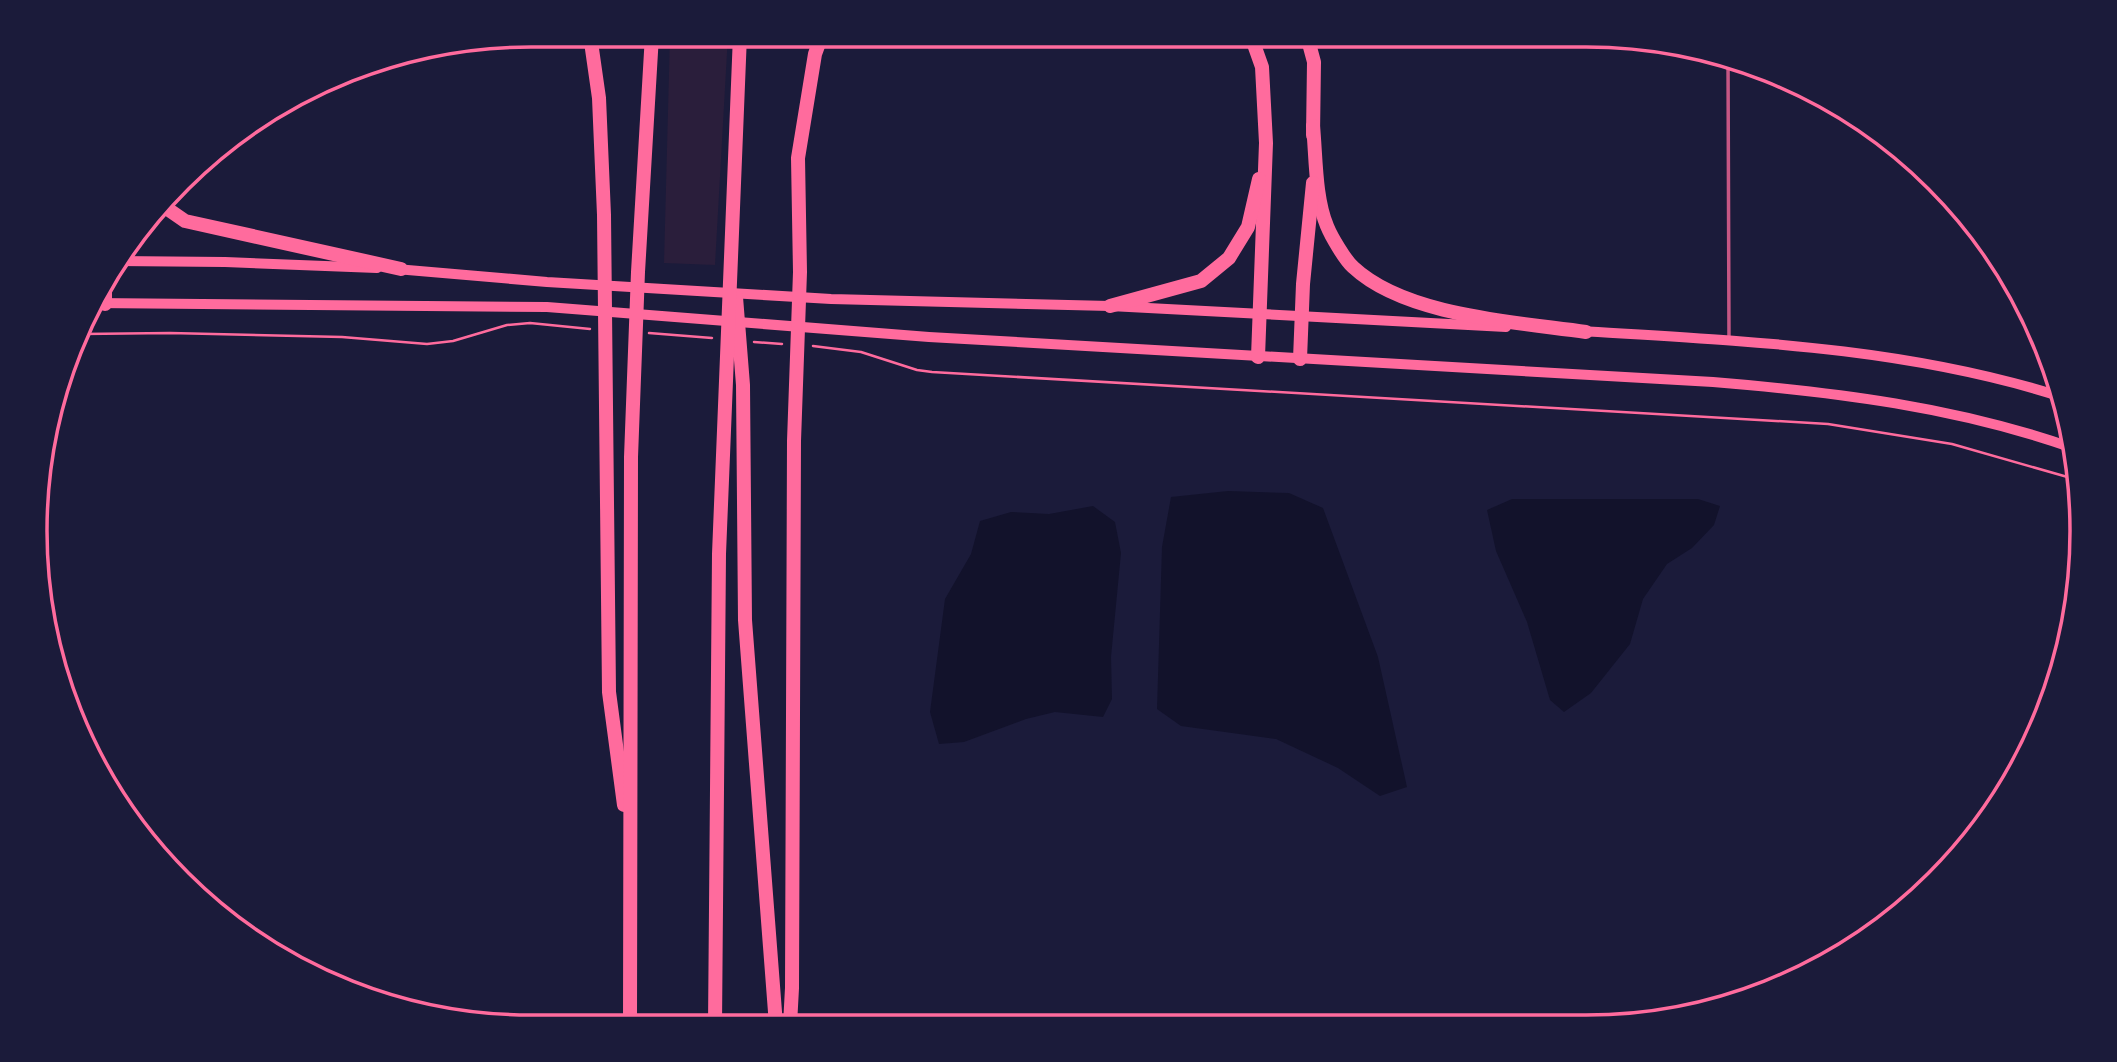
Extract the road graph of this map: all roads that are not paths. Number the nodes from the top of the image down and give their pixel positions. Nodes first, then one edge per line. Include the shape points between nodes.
1 (592, 47) edge
2 (651, 47) edge
3 (739, 47) edge
4 (818, 47) edge
5 (1255, 47) edge
6 (1310, 47) edge
7 (1728, 69) edge
8 (1313, 126) junction
9 (1266, 143) junction
10 (169, 210) edge
11 (730, 231) junction
12 (130, 261) edge
13 (401, 270) junction
14 (104, 303) edge
15 (1110, 306) junction
16 (1259, 314) junction
17 (1300, 317) junction
18 (1586, 332) junction
19 (1729, 342) junction
20 (1258, 357) junction
21 (1300, 359) junction
22 (2049, 394) edge
23 (2061, 444) edge
24 (631, 861) junction
25 (630, 1015) edge
26 (715, 1015) edge
27 (775, 1015) edge
28 (790, 1015) edge

1 - 24 highway via 599,98 604,215 609,692
2 - 24 highway via 631,457
3 - 11 highway
4 - 28 highway via 798,158
5 - 9 highway via 1262,67
6 - 8 highway
7 - 19 lane
8 - 17 highway via 1313,181
8 - 18 highway via 1327,226 1352,266 1392,293 1458,313
9 - 15 highway via 1248,227 1230,258 1200,281
9 - 16 highway
10 - 13 highway via 185,221
11 - 26 highway via 719,554
11 - 27 highway via 743,385 748,668
12 - 13 main road
13 - 15 main road via 831,299
14 - 20 main road via 547,307
15 - 16 main road
16 - 17 main road
16 - 20 highway
17 - 18 main road
17 - 21 highway
18 - 19 main road
19 - 22 main road via 1897,358
20 - 21 main road
21 - 23 main road via 1811,390 1920,406
24 - 25 highway

